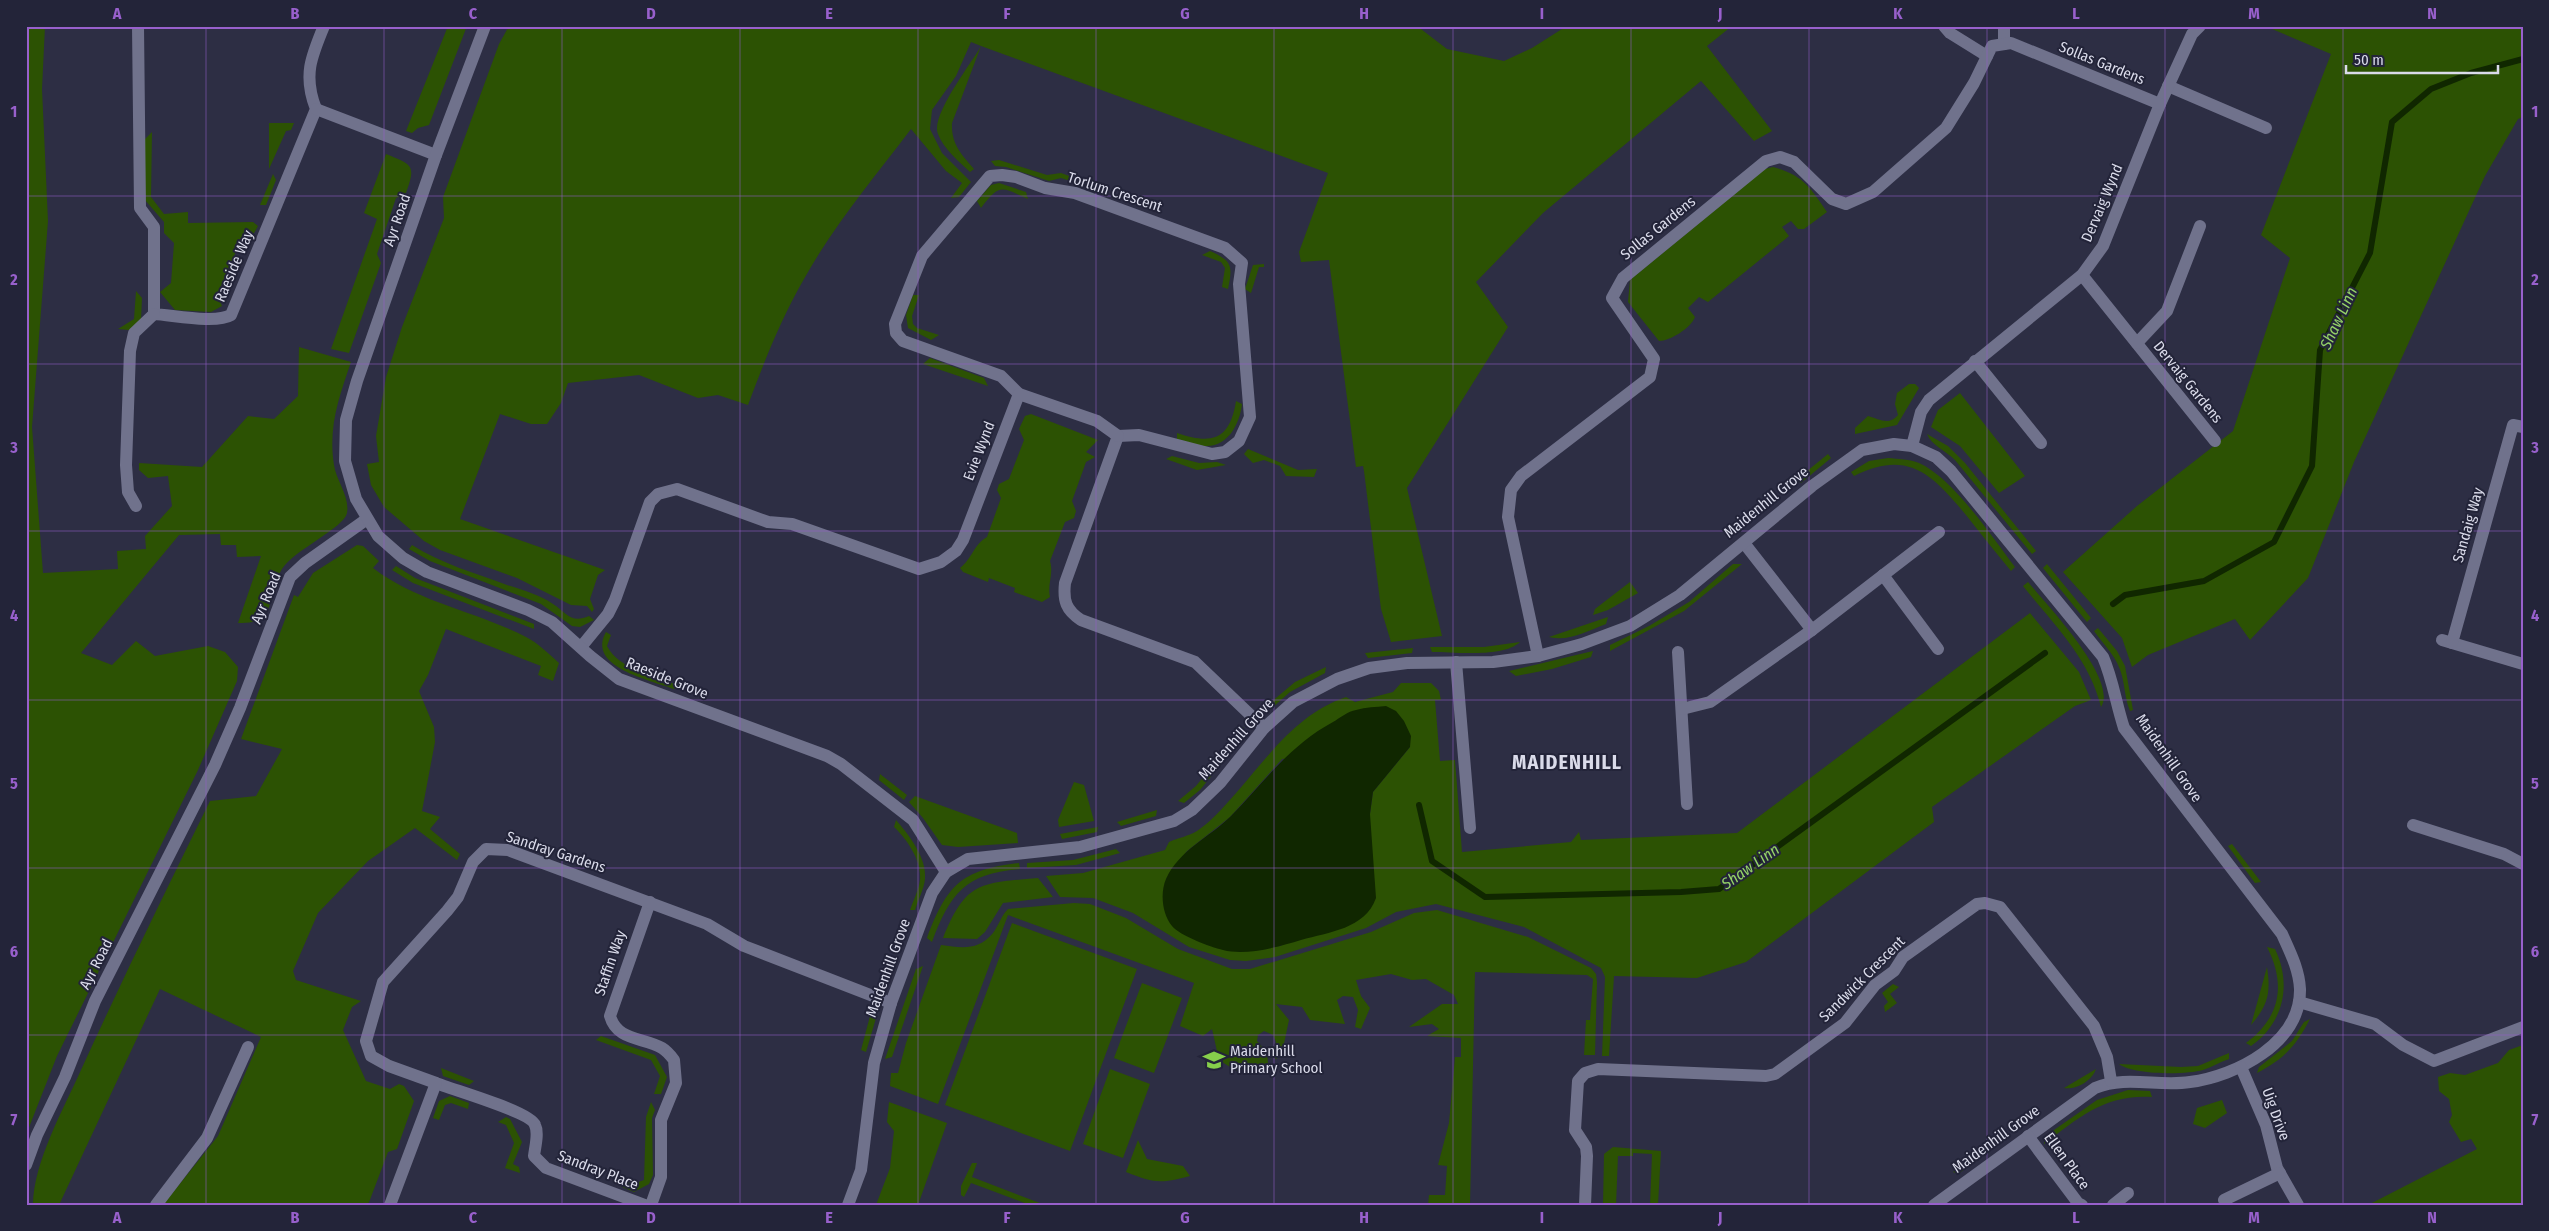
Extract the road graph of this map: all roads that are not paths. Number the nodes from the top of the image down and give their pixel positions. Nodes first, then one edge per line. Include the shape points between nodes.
1 (138, 26) edge
2 (324, 26) edge
3 (485, 26) edge
4 (1944, 26) edge
5 (2004, 26) edge
6 (2200, 26) edge
7 (2004, 44) junction
8 (1987, 56) junction
9 (2168, 86) junction
10 (2160, 104) junction
11 (316, 109) junction
12 (2266, 128) dead end
13 (436, 155) junction
14 (2200, 226) dead end
15 (2082, 275) junction
16 (154, 314) junction
17 (2136, 343) junction
18 (1975, 362) junction
19 (1019, 394) junction
20 (2523, 427) edge
21 (1118, 436) junction
22 (2215, 441) dead end
23 (2040, 442) dead end
24 (1912, 446) junction
25 (136, 506) dead end
26 (367, 520) junction
27 (1939, 532) dead end
28 (1744, 542) junction
29 (1883, 575) junction
30 (1812, 630) junction
31 (581, 647) junction
32 (1938, 649) dead end
33 (1678, 652) dead end
34 (1538, 656) junction
35 (1456, 662) junction
36 (2523, 664) edge
37 (1682, 709) junction
38 (1264, 728) junction
39 (1687, 804) dead end
40 (2413, 825) dead end
41 (1470, 828) dead end
42 (2523, 864) edge
43 (946, 872) junction
44 (650, 902) junction
45 (2299, 1002) junction
46 (891, 1003) junction
47 (2523, 1027) edge
48 (248, 1047) dead end
49 (2241, 1067) junction
50 (2111, 1081) junction
51 (436, 1083) junction
52 (2028, 1136) junction
53 (26, 1165) edge
54 (2280, 1173) junction
55 (2128, 1193) dead end
56 (2224, 1200) dead end
57 (156, 1205) edge
58 (390, 1205) edge
59 (645, 1205) edge
60 (651, 1205) edge
61 (848, 1205) edge
62 (1586, 1205) edge
63 (1934, 1205) edge
64 (2082, 1205) edge
65 (2113, 1205) edge
66 (2298, 1205) edge

1 - 16 street via 140,208 154,226
2 - 11 street via 310,60 310,93
3 - 13 street, Ayr Road
4 - 8 street
5 - 7 street
6 - 9 street, Dervaig Wynd via 2192,34
7 - 8 street, Sollas Gardens via 1992,46
7 - 10 street, Sollas Gardens via 2011,43
8 - 34 street, Sollas Gardens via 1946,128 1873,192 1846,204 1832,199 1794,162 1780,157 1766,161 1623,278 1612,298 1654,359 1650,377 1520,476 1511,490 1508,518
9 - 10 street, Dervaig Wynd
9 - 12 street
10 - 15 street, Dervaig Wynd via 2103,246
11 - 13 street
11 - 16 street, Raeside Way via 232,315 207,318
13 - 26 street, Ayr Road via 346,420 345,461 356,499
14 - 17 street, Dervaig Gardens via 2167,311
15 - 17 street, Dervaig Gardens
15 - 18 street, Dervaig Wynd
16 - 25 street via 134,333 130,351 126,465 128,492
17 - 22 street, Dervaig Gardens
18 - 23 street
18 - 24 street, Dervaig Wynd via 1929,400 1921,412
19 - 21 street via 1096,422
19 - 21 street, Torlum Crescent via 1001,376 903,341 896,333 895,324 922,256 990,176 1002,175 1075,193 1225,248 1242,263 1239,284 1250,417 1239,442 1225,452 1212,454 1139,435
19 - 31 street, Evie Wynd via 963,540 956,551 940,562 919,569 906,566 792,524 768,522 678,489 669,490 650,502 615,600 608,614
20 - 36 street, Sandaig Way via 2513,425 2447,641
21 - 38 street via 1065,583 1065,605 1081,620 1195,662
24 - 28 street, Maidenhill Grove via 1894,444 1862,450
24 - 45 street, Maidenhill Grove via 1936,457 1951,471 2103,658 2124,728 2282,934 2298,974
26 - 31 street, Raeside Grove via 378,536 403,558 427,572 528,610 552,622
26 - 53 street, Ayr Road via 305,562 290,577 215,765 95,1001
27 - 29 street
28 - 30 street
28 - 34 street, Maidenhill Grove via 1680,595 1630,626
29 - 30 street
29 - 32 street
30 - 37 street via 1710,702
31 - 43 street, Raeside Grove via 619,678 841,764 913,820
33 - 37 street
34 - 35 street, Maidenhill Grove via 1493,662
35 - 38 street, Maidenhill Grove via 1378,667 1337,679 1293,702
35 - 41 street
37 - 39 street
38 - 43 street, Maidenhill Grove via 1220,783 1192,810 1174,821 1080,847 968,859
40 - 42 street via 2504,854
43 - 46 street, Maidenhill Grove via 932,894
44 - 46 street, Sandray Gardens via 708,924 744,946
44 - 51 street, Sandray Gardens via 508,850 486,849 480,854 448,912 388,974 366,1041 371,1056
44 - 60 street, Staffin Way via 610,1016 619,1032 663,1048 674,1060 676,1083 661,1120 661,1177
45 - 47 street via 2375,1024 2403,1045 2434,1061
45 - 49 street, Maidenhill Grove via 2285,1032 2267,1050
46 - 61 street, Maidenhill Grove via 874,1063 862,1164
48 - 57 street via 207,1138
49 - 50 street, Maidenhill Grove via 2188,1083
49 - 54 street, Uig Drive via 2266,1125
50 - 52 street, Maidenhill Grove via 2095,1088
50 - 62 street, Sandwick Crescent via 2094,1026 2000,907 1977,904 1902,957 1894,971 1875,985 1845,1023 1775,1074 1598,1069 1585,1073 1578,1081 1575,1130 1586,1147
51 - 58 street
51 - 59 street, Sandray Place via 511,1109 533,1121 536,1129 534,1156 546,1168
52 - 63 street, Maidenhill Grove
52 - 64 street, Ellen Place
54 - 56 street
54 - 66 street, Uig Drive
55 - 65 street

